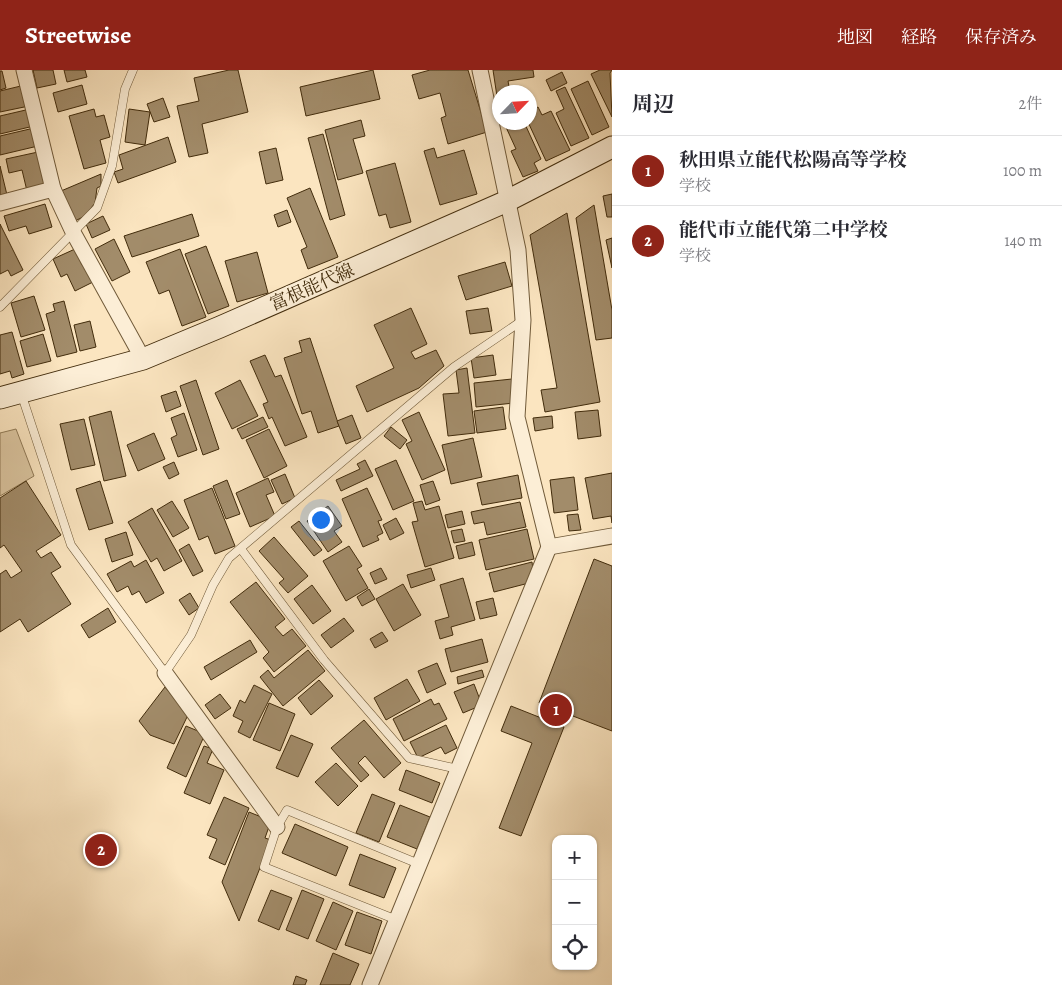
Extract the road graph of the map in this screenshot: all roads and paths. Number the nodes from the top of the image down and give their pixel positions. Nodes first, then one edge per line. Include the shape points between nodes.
1 (24, 70) edge
2 (133, 70) edge
3 (480, 70) edge
4 (612, 147) edge
5 (53, 189) junction
6 (507, 201) junction
7 (0, 203) edge
8 (74, 234) junction
9 (0, 307) edge
10 (523, 320) junction
11 (143, 359) junction
12 (21, 393) junction
13 (0, 398) edge
14 (612, 536) edge
15 (549, 547) junction
16 (241, 549) junction
17 (165, 674) junction
18 (458, 769) junction
19 (277, 827) junction
20 (419, 864) junction
21 (397, 920) junction
22 (370, 985) edge

1 - 5 street
2 - 8 lane via 125,88 112,166 97,208
3 - 6 street
4 - 6 main road, 富根能代線
5 - 7 street
5 - 8 street
6 - 10 street via 518,250
6 - 11 main road, 富根能代線
8 - 9 lane
8 - 11 street
10 - 15 street via 517,417
10 - 16 lane via 454,366
11 - 12 main road, 富根能代線
12 - 13 main road, 富根能代線
12 - 17 lane via 71,545
14 - 15 street
15 - 18 street
16 - 17 lane via 229,558 213,585 191,636
16 - 18 lane via 324,660 409,758
17 - 19 street
18 - 20 street
19 - 20 lane via 287,810
19 - 21 lane via 264,867
20 - 21 street
21 - 22 street

